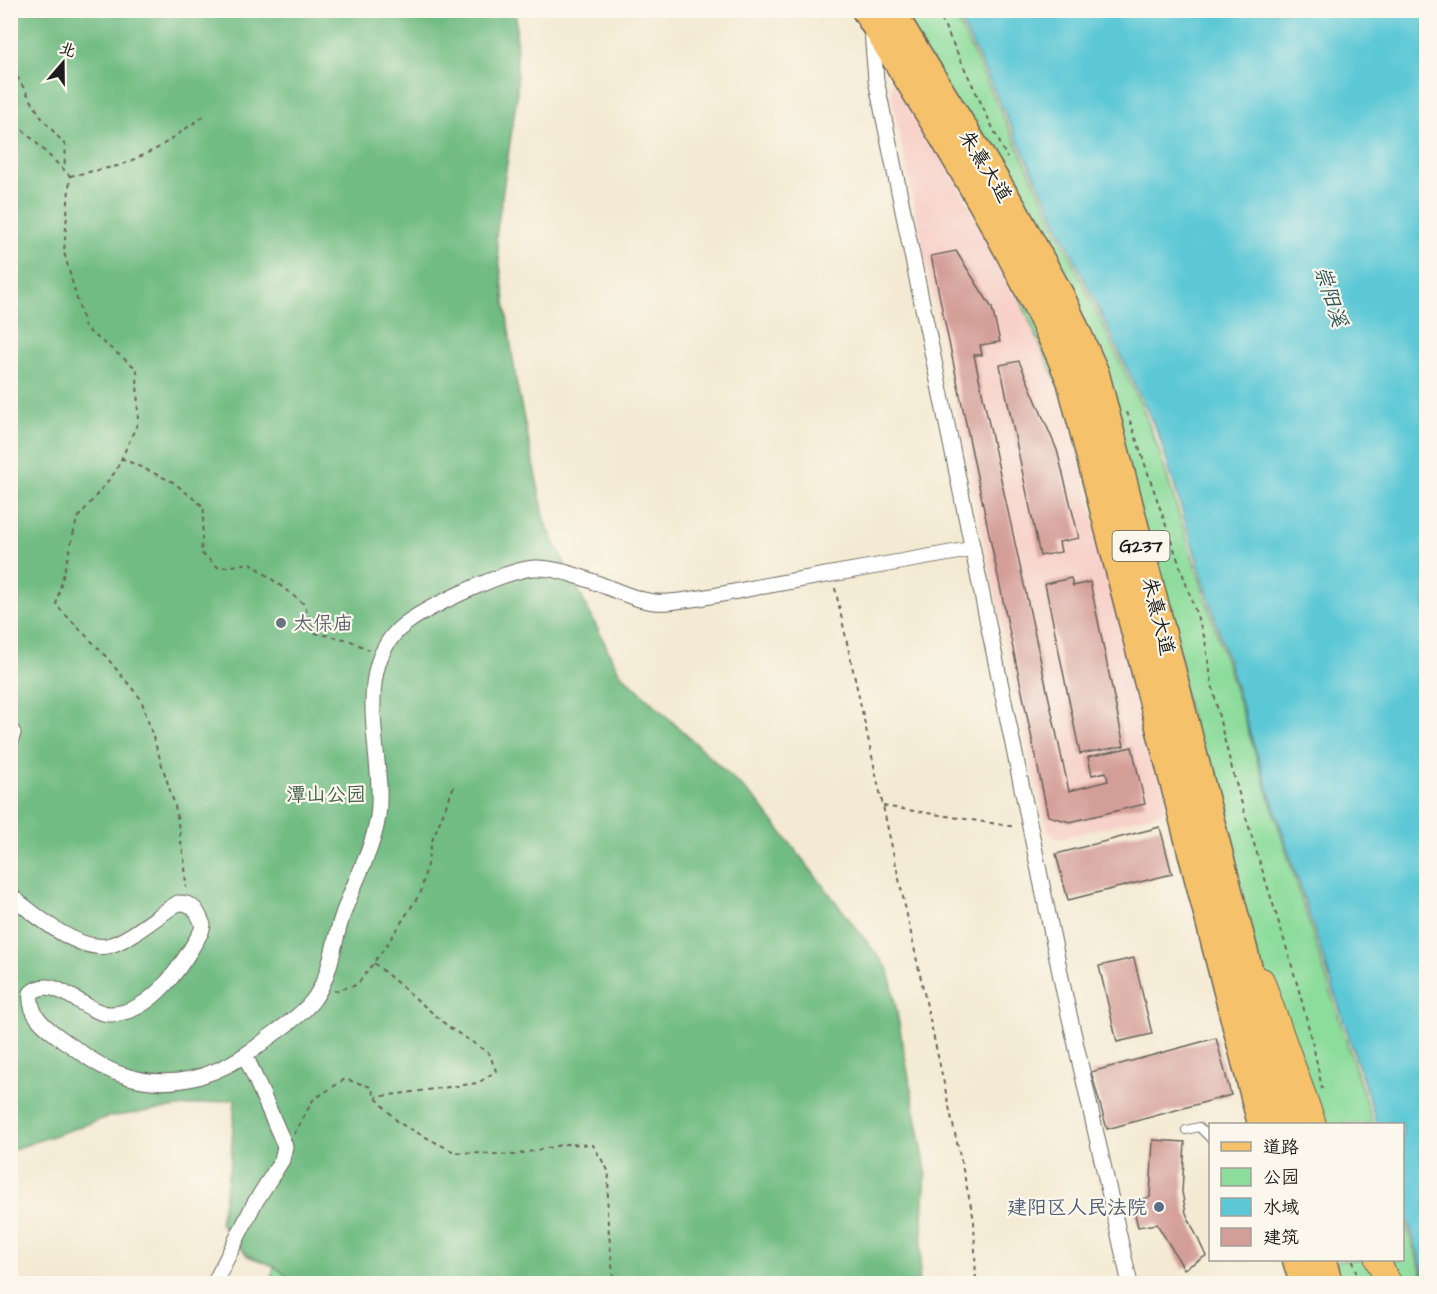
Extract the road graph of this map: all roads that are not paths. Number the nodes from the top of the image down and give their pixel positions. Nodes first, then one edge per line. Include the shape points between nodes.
1 (874, 13) edge
2 (974, 549) junction
3 (10, 729) edge
4 (10, 742) edge
5 (10, 895) edge
6 (1232, 902) junction
7 (246, 1057) junction
8 (1261, 1123) edge
9 (1287, 1123) edge
10 (1313, 1123) edge
11 (1186, 1130) dead end
12 (1209, 1137) edge
13 (1298, 1261) edge
14 (1322, 1261) edge
15 (1378, 1261) edge
16 (214, 1284) edge
17 (1130, 1284) edge
18 (1304, 1284) edge
19 (1328, 1284) edge
20 (1390, 1284) edge

1 - 2 street via 876,80
1 - 6 highway, 朱熹大道 / G237 via 1012,208 1061,298 1095,374
1 - 8 highway, 朱熹大道 / G237 via 1042,311 1071,380
2 - 7 street via 656,603 552,569 526,570 450,599 405,624 391,639 375,677 379,791 375,831 342,916 326,975 306,1009
2 - 17 street via 1064,992
3 - 4 street
5 - 7 street via 52,928 93,946 114,944 178,903 194,907 203,925 201,932 173,974 144,1002 109,1014 49,986 38,986 31,993 32,1010 51,1032 102,1066 150,1082 190,1079
6 - 9 highway, 朱熹大道 / G237
6 - 10 main road
7 - 16 street via 285,1146 282,1160 254,1204
11 - 12 lane via 1199,1127
13 - 18 highway
14 - 19 highway
15 - 20 main road

